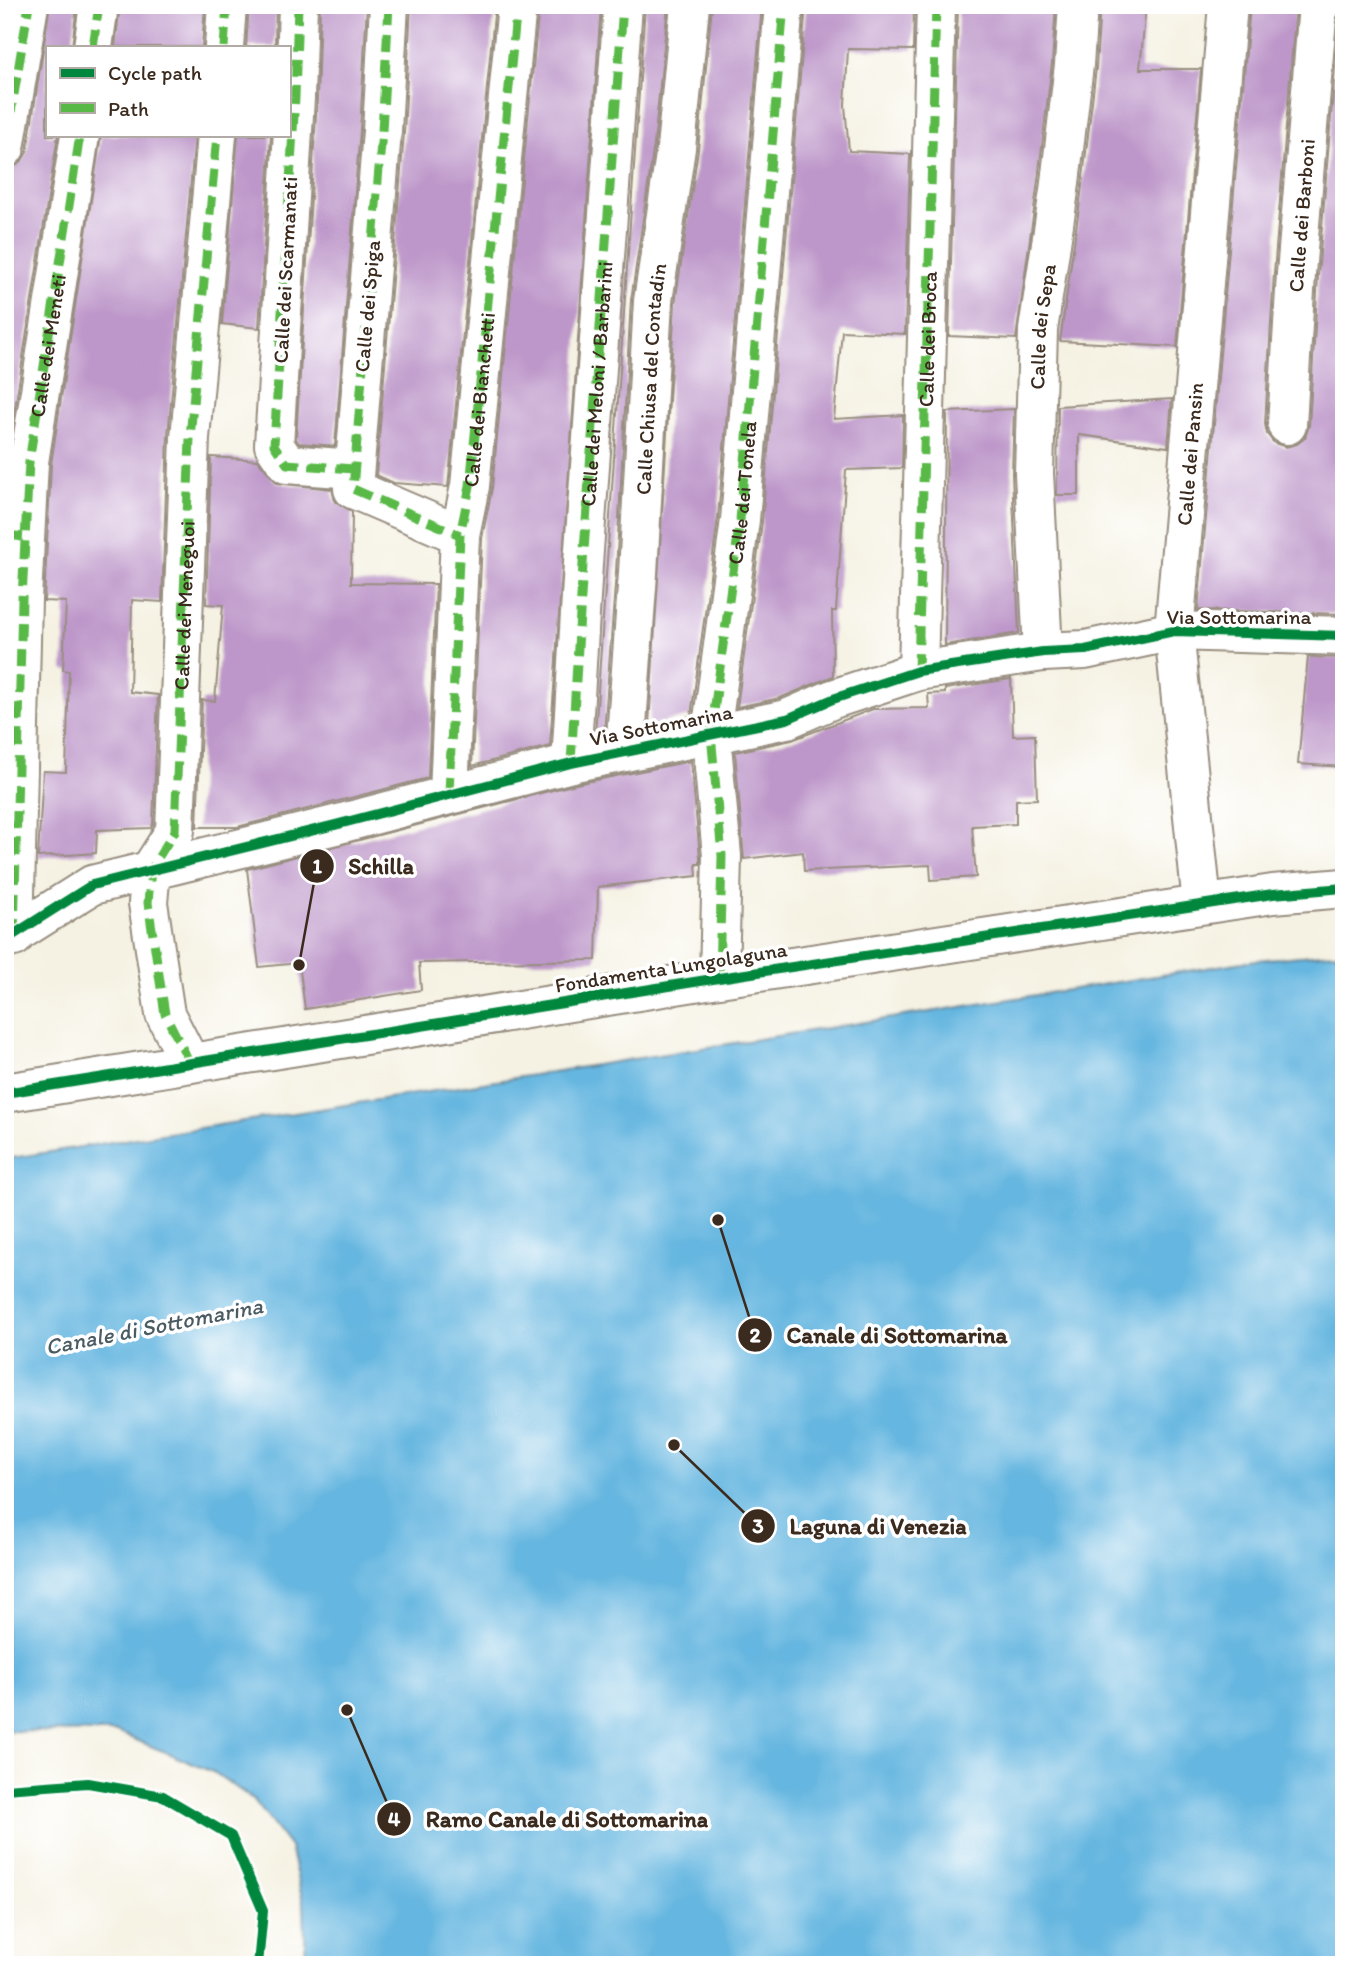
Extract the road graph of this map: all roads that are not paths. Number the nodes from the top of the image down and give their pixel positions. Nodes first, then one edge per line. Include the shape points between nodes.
1 (29, 5) edge
2 (99, 5) edge
3 (227, 5) edge
4 (299, 5) edge
5 (389, 5) edge
6 (517, 5) edge
7 (623, 5) edge
8 (690, 5) edge
9 (784, 5) edge
10 (936, 5) edge
11 (1078, 5) edge
12 (1228, 5) edge
13 (1318, 5) edge
14 (93, 46) edge
15 (224, 46) edge
16 (80, 136) edge
17 (217, 136) edge
18 (5, 148) edge
19 (1287, 425) dead end
20 (354, 469) junction
21 (460, 535) junction
22 (15, 536) edge
23 (1174, 631) junction
24 (1344, 636) edge
25 (1042, 652) junction
26 (918, 671) junction
27 (710, 734) junction
28 (625, 752) junction
29 (571, 763) junction
30 (449, 794) junction
31 (151, 869) junction
32 (1344, 888) edge
33 (1202, 904) junction
34 (10, 938) edge
35 (719, 978) junction
36 (190, 1063) junction
37 (5, 1093) edge

1 - 18 street
2 - 14 street
3 - 15 street
4 - 20 street, Calle dei Scarmanati via 274,445 287,464
5 - 20 street, Calle dei Spiga
6 - 21 street, Calle dei Bianchetti via 470,486
7 - 29 street, Calle dei Meloni / Barbarini
8 - 28 street, Calle Chiusa del Contadin via 676,148 653,301
9 - 27 street, Calle dei Tonela via 740,520
10 - 26 street, Calle dei Broca
11 - 25 street, Calle dei Sepa via 1059,191 1038,330 1034,473
12 - 23 street, Calle dei Pansin
13 - 19 street, Calle dei Barboni
16 - 22 street, Calle dei Meneti
17 - 31 street, Calle dei Meneguoi via 190,438 175,831
20 - 21 street via 353,489
21 - 30 street, Calle dei Bianchetti
22 - 34 street, Calle dei Meneti via 22,599
23 - 24 street, Via Sottomarina
23 - 25 street, Via Sottomarina via 1085,650
23 - 33 street, Calle dei Pansin
25 - 26 street, Via Sottomarina
26 - 27 street, Via Sottomarina via 787,719
27 - 28 street, Via Sottomarina
27 - 35 street, Calle dei Tonela via 722,856
28 - 29 street, Via Sottomarina
29 - 30 street, Via Sottomarina
30 - 31 street, Via Sottomarina
31 - 34 street, Via Sottomarina via 92,885
31 - 36 street, Calle dei Meneguoi via 148,903 164,1014
32 - 33 street, Fondamenta Lungolaguna
33 - 35 street, Fondamenta Lungolaguna
35 - 36 street, Fondamenta Lungolaguna
36 - 37 street, Fondamenta Lungolaguna

